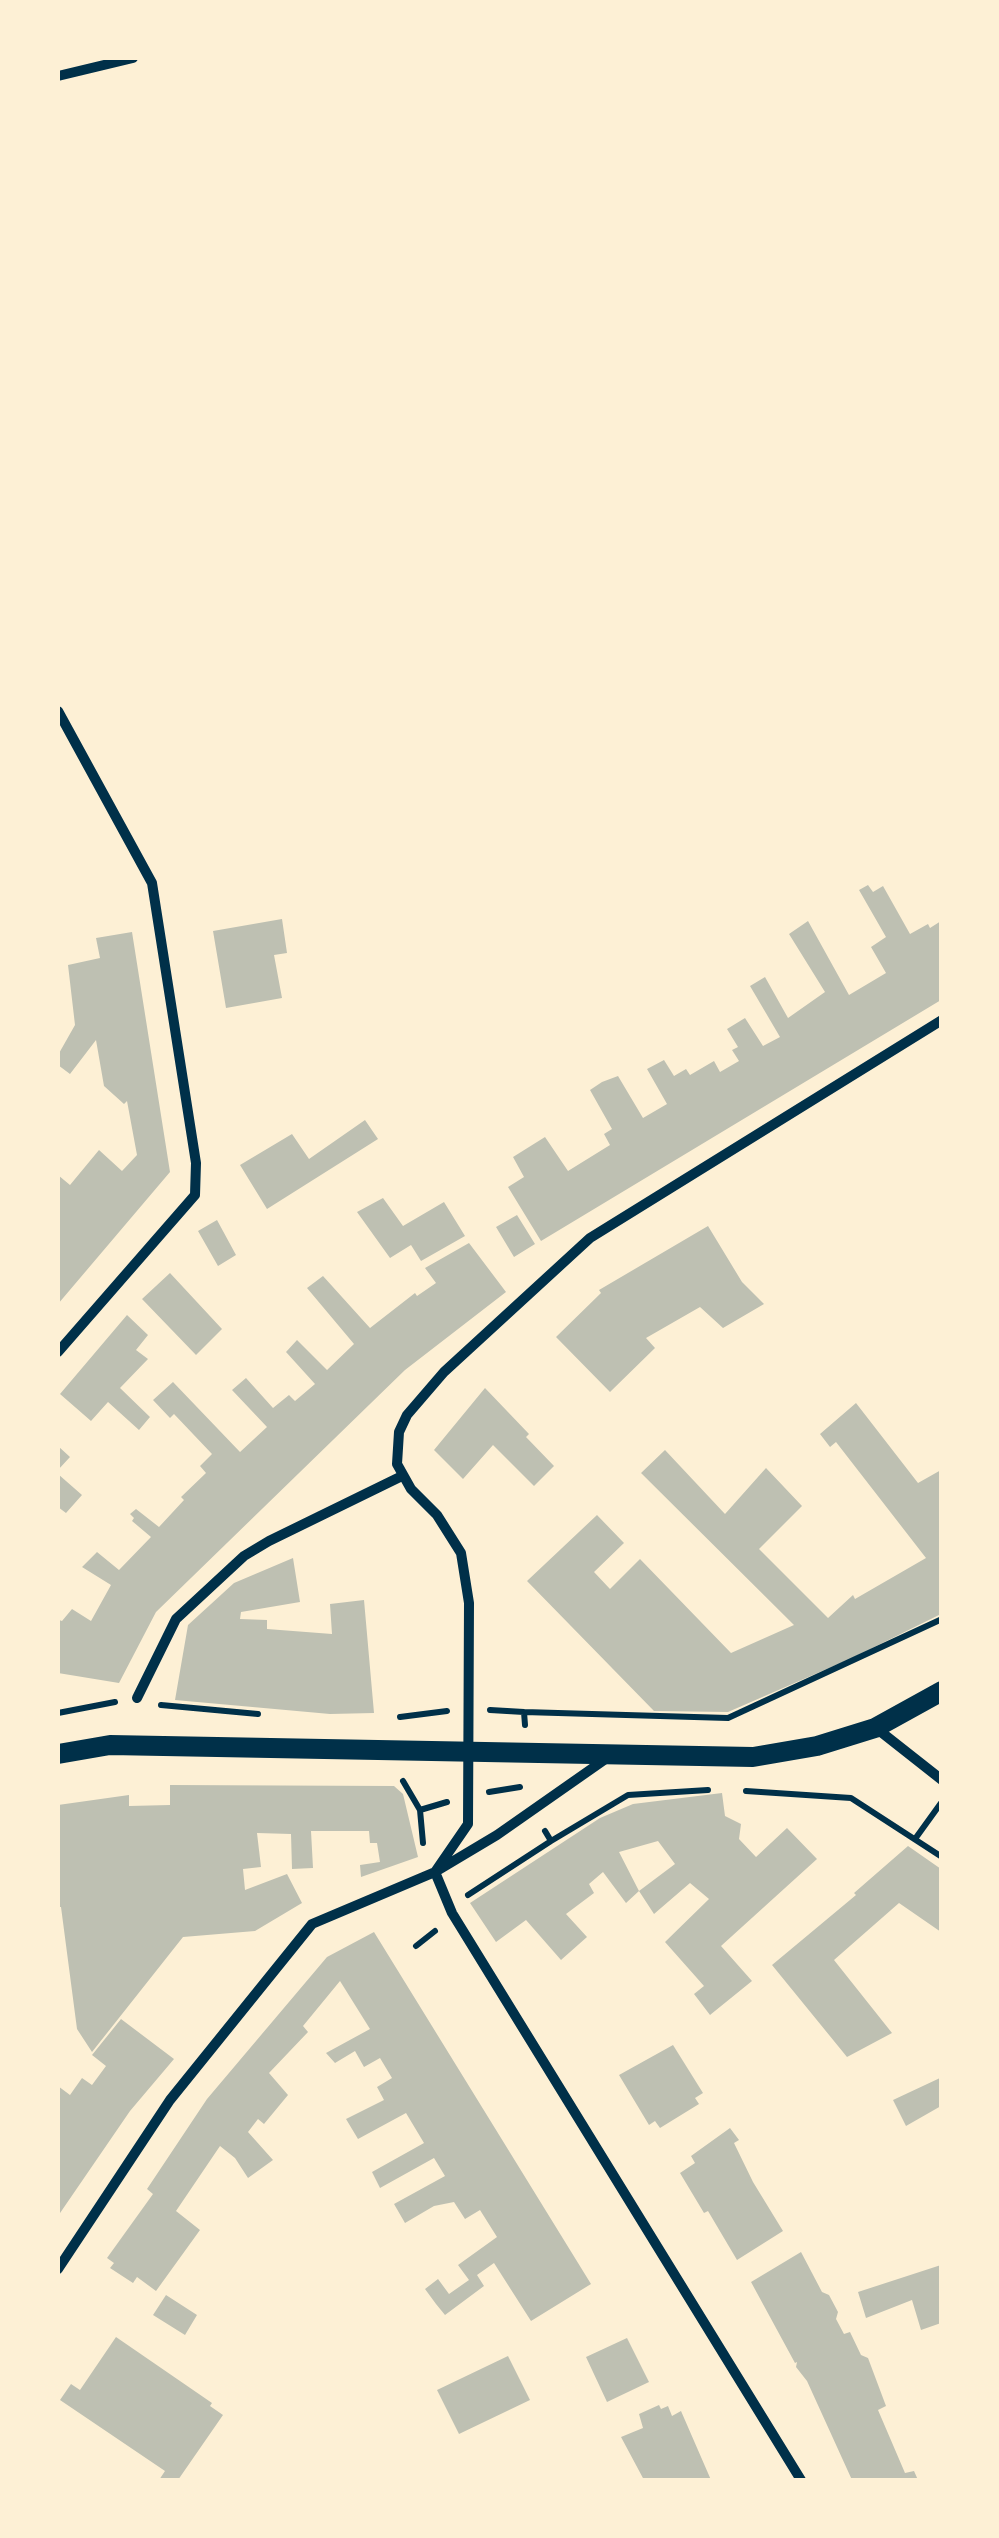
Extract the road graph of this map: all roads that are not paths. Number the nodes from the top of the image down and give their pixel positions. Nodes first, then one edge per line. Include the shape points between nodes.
1 (133, 58) edge
2 (58, 76) edge
3 (58, 711) edge
4 (942, 1020) edge
5 (58, 1352) edge
6 (402, 1476) junction
7 (942, 1690) edge
8 (137, 1698) dead end
9 (875, 1728) junction
10 (470, 1752) junction
11 (616, 1752) junction
12 (58, 1754) edge
13 (942, 1780) edge
14 (435, 1872) junction
15 (58, 2269) edge
16 (801, 2480) edge

1 - 2 street
3 - 5 street via 152,883 196,1163 195,1195
4 - 6 street via 590,1238 444,1372 407,1415 396,1449
6 - 8 street via 244,1556 176,1619
6 - 10 street via 450,1533 468,1577
7 - 9 main road
9 - 11 main road via 753,1757
9 - 13 street
10 - 11 main road
10 - 12 main road via 110,1744
10 - 14 street via 468,1824
11 - 14 street
14 - 15 street via 312,1924 170,2100
14 - 16 street via 452,1912

